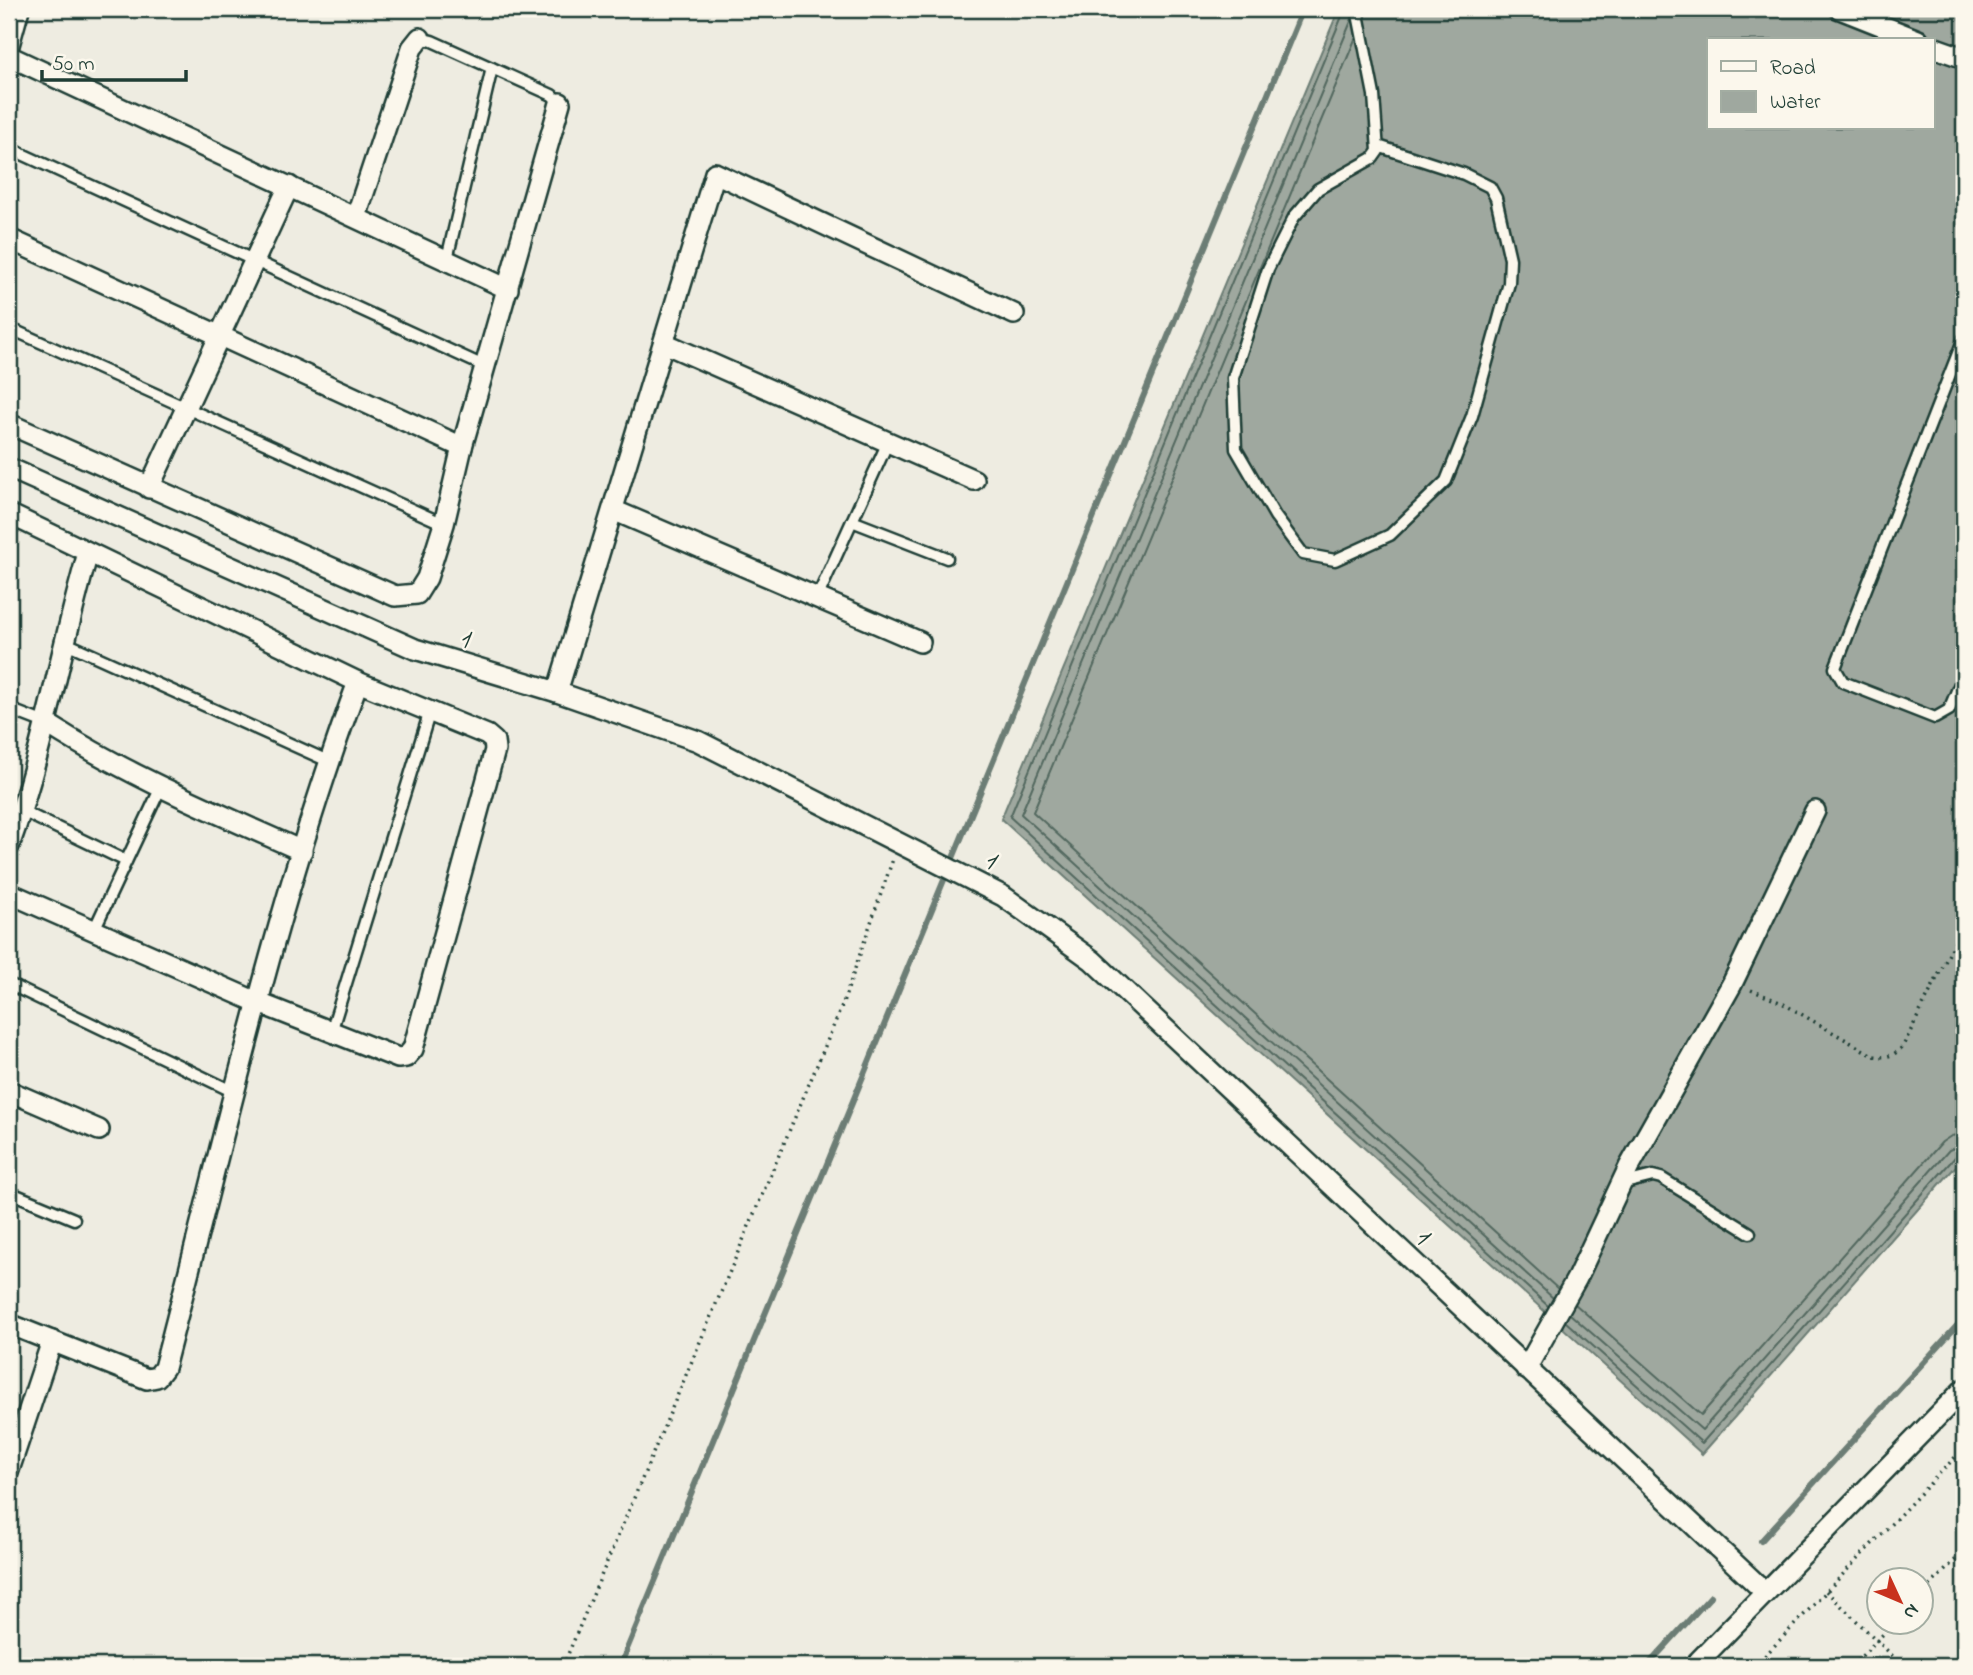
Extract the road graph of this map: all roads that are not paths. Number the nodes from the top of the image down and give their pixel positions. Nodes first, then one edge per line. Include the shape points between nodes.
1 (19, 9) edge
2 (1357, 9) edge
3 (1840, 9) edge
4 (420, 38) joint
5 (1913, 38) edge
6 (9, 45) edge
7 (1934, 47) edge
8 (9, 56) edge
9 (1964, 58) edge
10 (492, 68) junction
11 (559, 103) joint
12 (1378, 146) junction
13 (9, 148) edge
14 (289, 186) junction
15 (356, 217) junction
16 (9, 239) edge
17 (447, 259) junction
18 (254, 261) junction
19 (508, 289) junction
20 (1014, 314) dead end
21 (9, 328) edge
22 (219, 336) junction
23 (1964, 338) edge
24 (664, 343) junction
25 (486, 367) junction
26 (186, 409) junction
27 (9, 424) edge
28 (888, 442) junction
29 (462, 447) junction
30 (9, 468) edge
31 (974, 480) dead end
32 (149, 488) junction
33 (613, 510) junction
34 (10, 521) edge
35 (852, 521) junction
36 (444, 524) junction
37 (88, 553) junction
38 (947, 558) dead end
39 (817, 598) junction
40 (63, 642) junction
41 (920, 642) dead end
42 (1964, 674) edge
43 (358, 682) junction
44 (557, 692) junction
45 (9, 709) edge
46 (430, 711) junction
47 (46, 723) junction
48 (328, 761) junction
49 (161, 787) junction
50 (22, 811) junction
51 (1815, 811) dead end
52 (9, 846) edge
53 (302, 851) junction
54 (126, 861) junction
55 (9, 893) edge
56 (93, 932) junction
57 (9, 984) edge
58 (259, 1003) junction
59 (331, 1032) junction
60 (9, 1091) edge
61 (236, 1093) junction
62 (99, 1130) dead end
63 (1621, 1185) junction
64 (9, 1192) edge
65 (74, 1219) dead end
66 (1751, 1233) dead end
67 (9, 1324) edge
68 (52, 1341) junction
69 (1527, 1369) junction
70 (1964, 1389) edge
71 (15, 1427) edge
72 (9, 1470) edge
73 (1765, 1592) junction
74 (1694, 1666) edge

1 - 6 street
2 - 12 lane via 1374,95
3 - 5 street
4 - 10 lane
4 - 15 street via 412,48
7 - 9 street
8 - 14 street
10 - 11 lane via 552,95
10 - 17 lane
11 - 19 street
12 - 12 lane via 1373,158 1318,188 1293,217 1268,269 1234,378 1236,449 1303,554 1335,560 1390,535 1446,481 1472,416 1509,283 1510,259 1496,198 1485,182
13 - 18 lane
14 - 15 street
14 - 18 street
15 - 17 street
16 - 22 street
17 - 19 street
18 - 22 street
18 - 25 lane
19 - 25 street
20 - 24 street via 715,173
21 - 26 lane
22 - 26 street
22 - 29 street
23 - 42 lane via 1835,668 1843,682 1935,718 1949,710
24 - 28 street
24 - 33 street
25 - 29 street
26 - 32 street
26 - 36 lane
27 - 32 street
28 - 31 street
28 - 35 lane
29 - 36 street
30 - 44 street, 1 via 415,649
32 - 36 street via 395,596 417,594 428,578
33 - 39 street
33 - 44 street
34 - 37 street
35 - 38 lane
35 - 39 lane
37 - 40 street
37 - 43 street
39 - 41 street
40 - 47 street
40 - 48 lane
43 - 46 street
43 - 48 street
44 - 69 street, 1 via 698,741 1003,896 1092,960
45 - 47 lane
46 - 59 lane
46 - 59 street via 487,735 495,750 413,1049 398,1058
47 - 49 street
47 - 50 street
48 - 53 street
49 - 53 street
49 - 54 lane
50 - 52 street
50 - 54 lane
51 - 63 street via 1732,984
53 - 58 street
54 - 56 lane
55 - 56 street
56 - 58 street
57 - 61 lane
58 - 59 street
58 - 61 street
60 - 62 street
61 - 68 street via 164,1368 157,1377 147,1379
63 - 66 lane via 1661,1178
63 - 69 street
64 - 65 lane
67 - 68 street
68 - 71 street
69 - 73 street, 1
70 - 73 street
71 - 72 street
73 - 74 street

